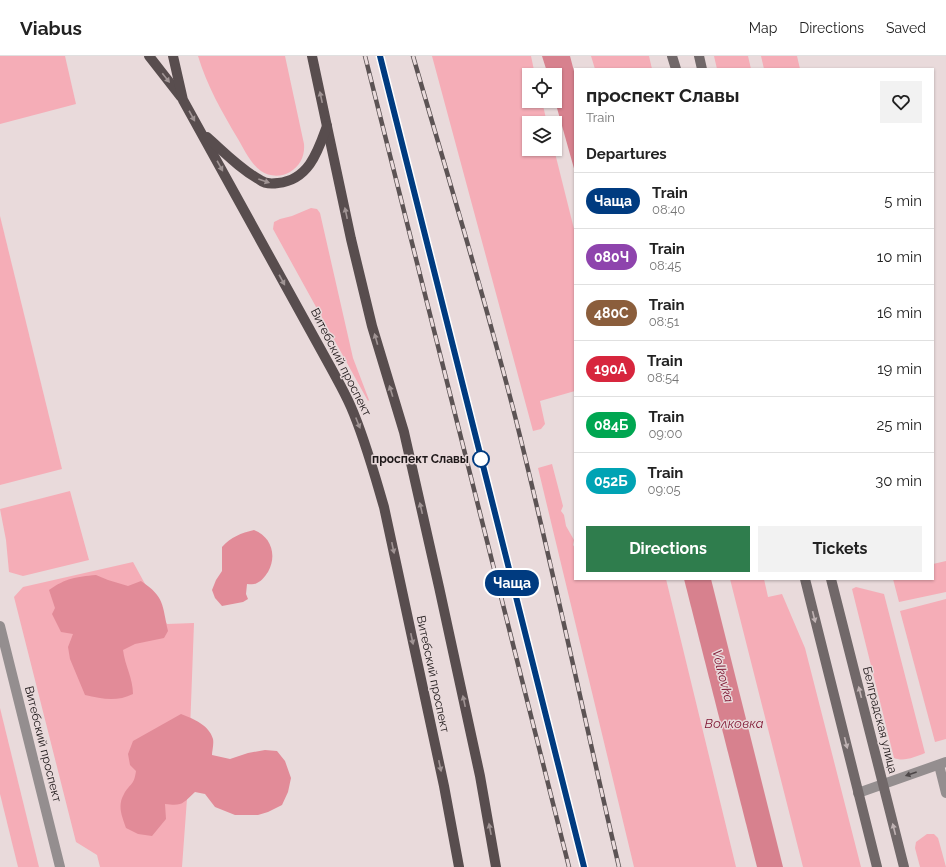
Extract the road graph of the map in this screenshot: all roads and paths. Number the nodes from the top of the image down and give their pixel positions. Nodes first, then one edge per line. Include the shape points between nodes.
1 (149, 56) edge
2 (173, 56) edge
3 (312, 56) edge
4 (672, 56) edge
5 (699, 56) edge
6 (676, 68) edge
7 (702, 68) edge
8 (183, 100) junction
9 (327, 126) junction
10 (201, 132) junction
11 (805, 580) edge
12 (831, 580) edge
13 (0, 626) edge
14 (942, 763) edge
15 (883, 784) junction
16 (858, 793) junction
17 (946, 793) edge
18 (60, 867) edge
19 (459, 867) edge
20 (496, 867) edge
21 (877, 867) edge
22 (904, 867) edge

1 -> 8 main road
2 - 8 main road, Витебский проспект
9 -> 3 main road, Витебский проспект
4 - 6 street
5 - 7 street
8 -> 10 main road, Витебский проспект
10 -> 9 main road via 248,172 271,184 294,179 303,172 317,152
20 -> 9 main road, Витебский проспект via 480,776 404,432 372,326
10 -> 19 main road, Витебский проспект via 331,368 361,431 384,507
11 -> 16 street
15 -> 12 street, Белградская улица
13 - 18 street, Витебский проспект
14 -> 15 street
14 - 17 street
15 - 16 street
22 -> 15 street, Белградская улица
16 - 21 street

